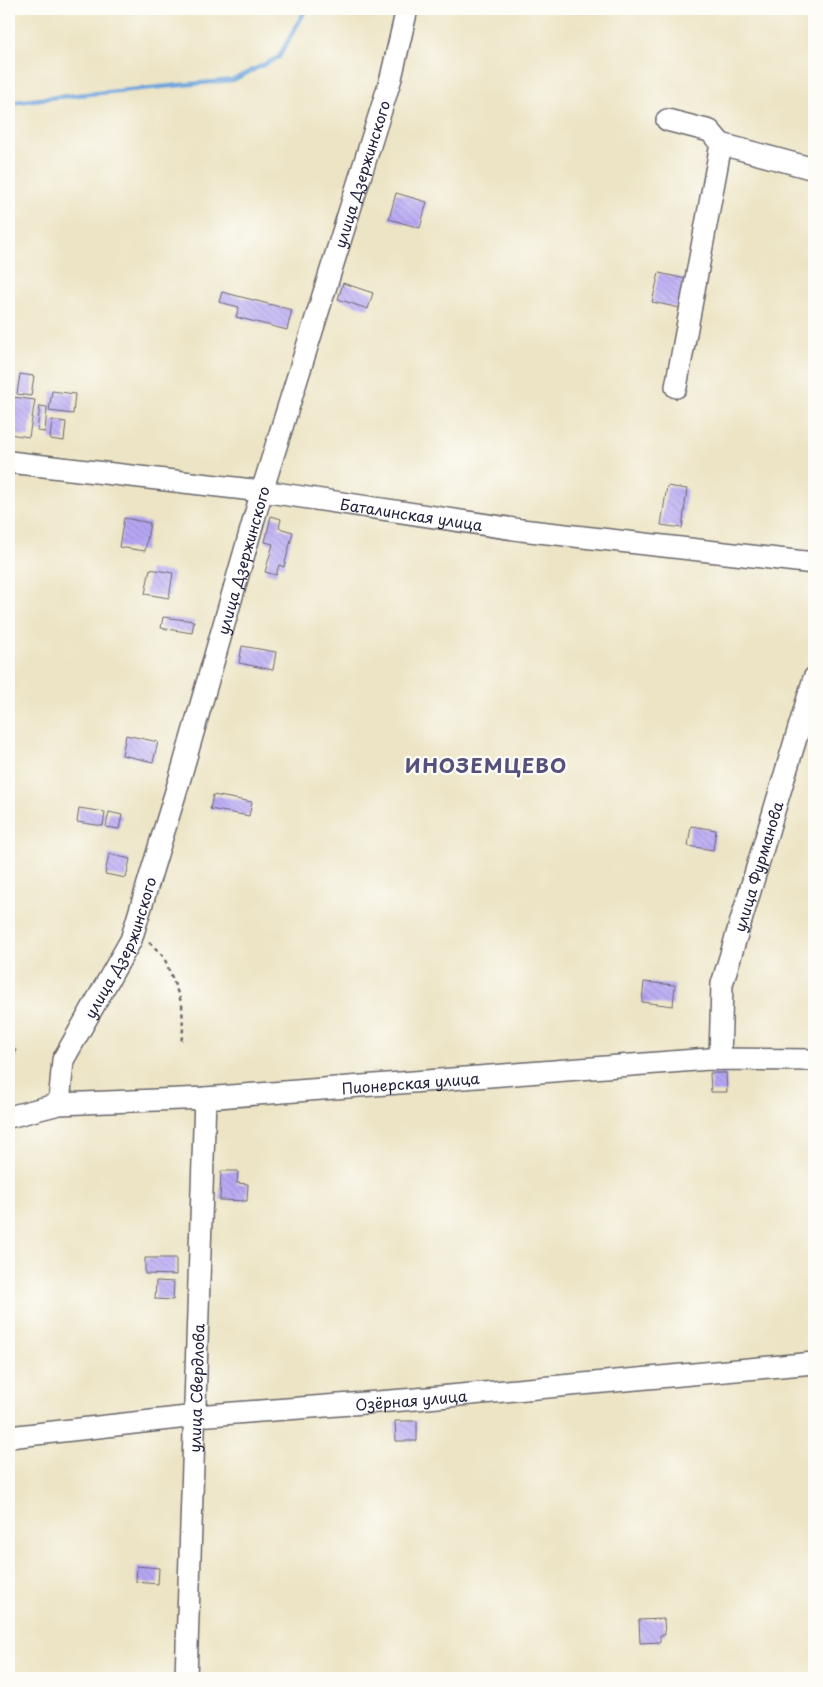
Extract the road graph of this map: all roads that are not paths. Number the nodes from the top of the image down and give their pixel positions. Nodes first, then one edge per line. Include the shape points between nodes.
1 (407, 9) edge
2 (667, 120) dead end
3 (721, 144) junction
4 (814, 169) edge
5 (676, 387) dead end
6 (9, 462) edge
7 (262, 491) junction
8 (814, 563) edge
9 (814, 678) edge
10 (720, 1059) junction
11 (814, 1060) edge
12 (205, 1098) junction
13 (59, 1104) junction
14 (9, 1117) edge
15 (814, 1363) edge
16 (196, 1416) junction
17 (9, 1437) edge
18 (186, 1678) edge

1 - 7 street, улица Дзержинского via 391,78
2 - 3 street via 710,131
3 - 4 street
3 - 5 street
6 - 7 street, Баталинская улица
7 - 8 street, Баталинская улица via 521,530
7 - 13 street, улица Дзержинского via 135,926 62,1060
9 - 10 street, улица Фурманова via 722,984
10 - 11 street, Пионерская улица
10 - 12 street, Пионерская улица
12 - 13 street, Пионерская улица
12 - 16 street, улица Свердлова
13 - 14 street, Пионерская улица
15 - 16 street, Озёрная улица
16 - 17 street, Озёрная улица
16 - 18 street, улица Свердлова

